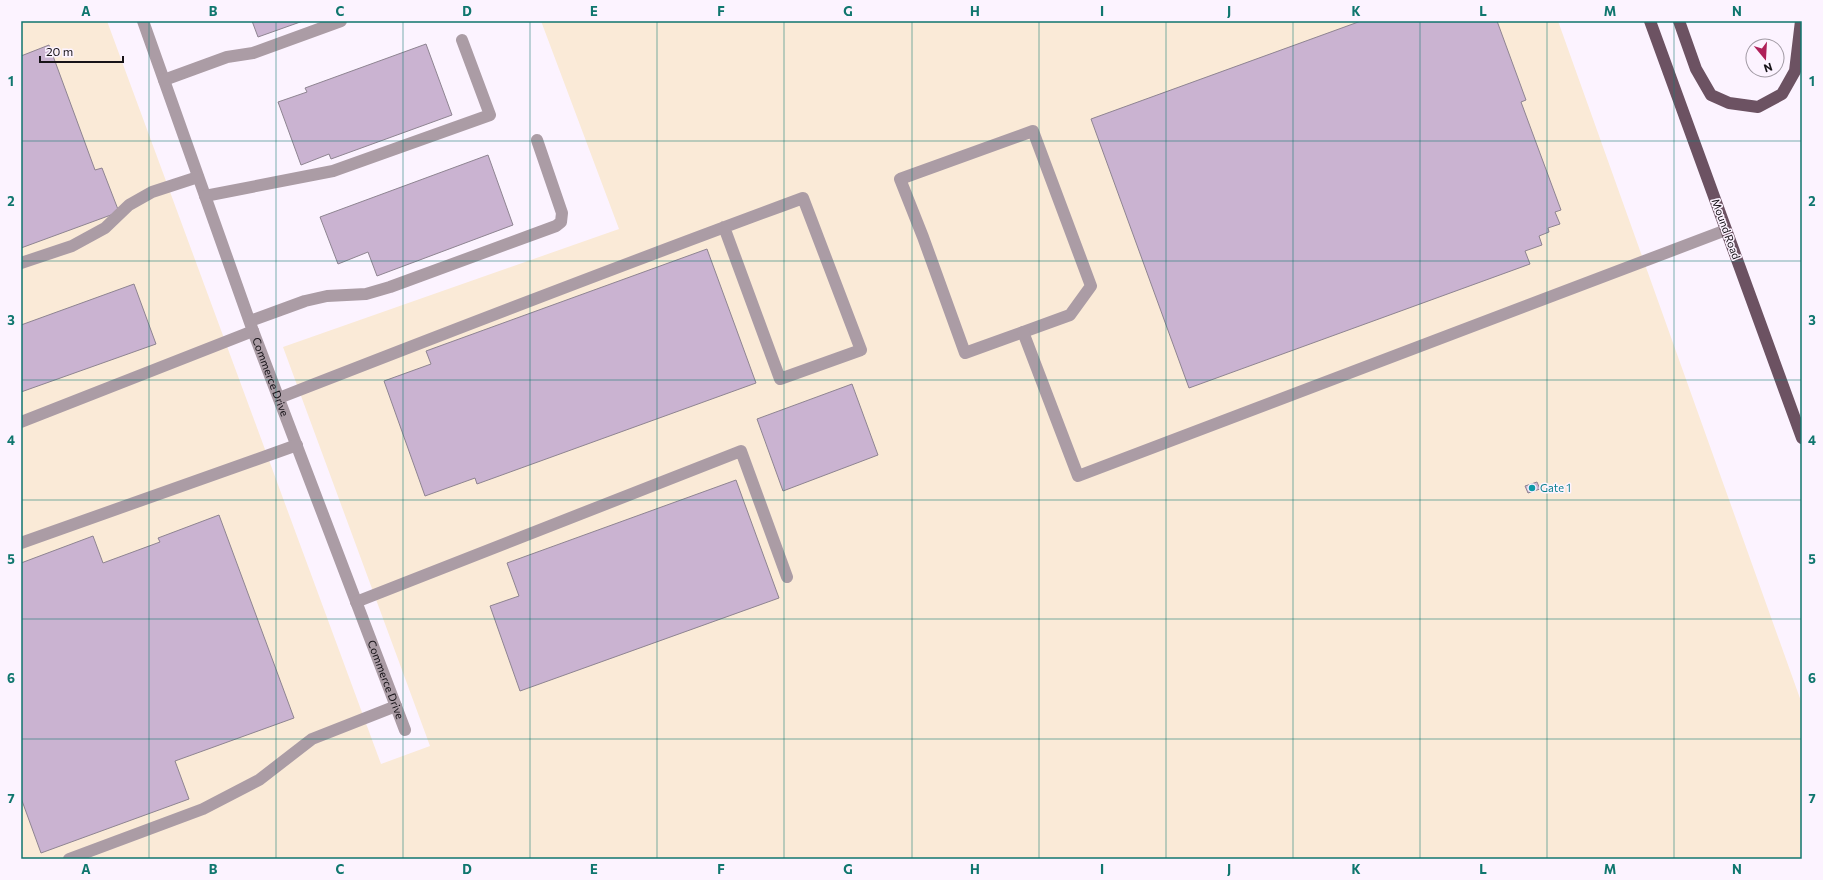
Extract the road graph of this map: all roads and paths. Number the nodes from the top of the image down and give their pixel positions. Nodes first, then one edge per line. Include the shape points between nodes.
1 (143, 21) edge
2 (341, 21) edge
3 (1650, 21) edge
4 (1679, 21) edge
5 (1801, 22) edge
6 (462, 40) dead end
7 (164, 80) junction
8 (537, 140) dead end
9 (198, 177) junction
10 (206, 196) junction
11 (724, 227) junction
12 (1726, 230) junction
13 (21, 264) edge
14 (252, 326) junction
15 (1024, 332) junction
16 (279, 398) junction
17 (21, 422) edge
18 (1802, 438) edge
19 (297, 445) junction
20 (21, 543) edge
21 (788, 577) dead end
22 (356, 602) junction
23 (396, 706) junction
24 (405, 730) dead end
25 (69, 859) edge

1 - 7 street, Commerce Drive
2 - 7 street via 253,53 227,57
3 - 12 main road, Mound Road
4 - 5 main road via 1696,68 1711,95 1729,103 1758,107 1782,94 1795,71
6 - 10 street via 490,115 333,171
7 - 9 street, Commerce Drive
8 - 14 street via 562,213 561,222 556,226 390,287 366,294 327,296 305,301
9 - 10 street, Commerce Drive
9 - 13 street via 152,192 129,205 105,228 72,246
10 - 14 street, Commerce Drive
11 - 11 street via 803,198 861,350 780,379
11 - 16 street
12 - 15 street via 1078,476
12 - 18 main road, Mound Road
14 - 16 street, Commerce Drive
14 - 17 street
15 - 15 street via 1070,315 1091,286 1033,130 900,180 965,353
16 - 19 street, Commerce Drive
19 - 20 street
19 - 22 street, Commerce Drive
21 - 22 street via 741,451
22 - 23 street, Commerce Drive
23 - 24 street, Commerce Drive
23 - 25 street via 312,739 259,780 203,809

